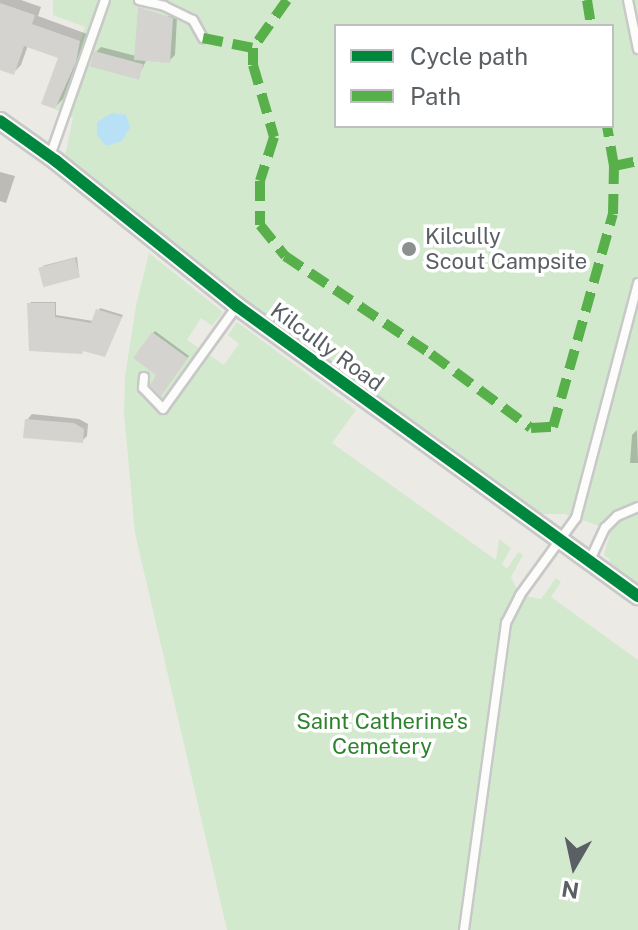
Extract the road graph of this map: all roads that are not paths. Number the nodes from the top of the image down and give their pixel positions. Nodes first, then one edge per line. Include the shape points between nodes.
1 (105, 0) edge
2 (139, 0) edge
3 (628, 0) edge
4 (203, 38) dead end
5 (638, 49) edge
6 (0, 121) edge
7 (49, 157) junction
8 (638, 283) edge
9 (237, 306) junction
10 (144, 377) dead end
11 (638, 507) edge
12 (559, 541) junction
13 (589, 562) junction
14 (638, 596) edge
15 (464, 930) edge

1 - 7 lane
2 - 4 lane via 193,20
3 - 5 lane
6 - 7 street, Kilcully Road
7 - 9 street, Kilcully Road
8 - 12 lane via 576,518
9 - 10 lane via 163,409 143,388
9 - 12 street, Kilcully Road
11 - 13 lane via 605,528
12 - 13 street, Kilcully Road
12 - 15 lane via 506,623
13 - 14 street, Kilcully Road

